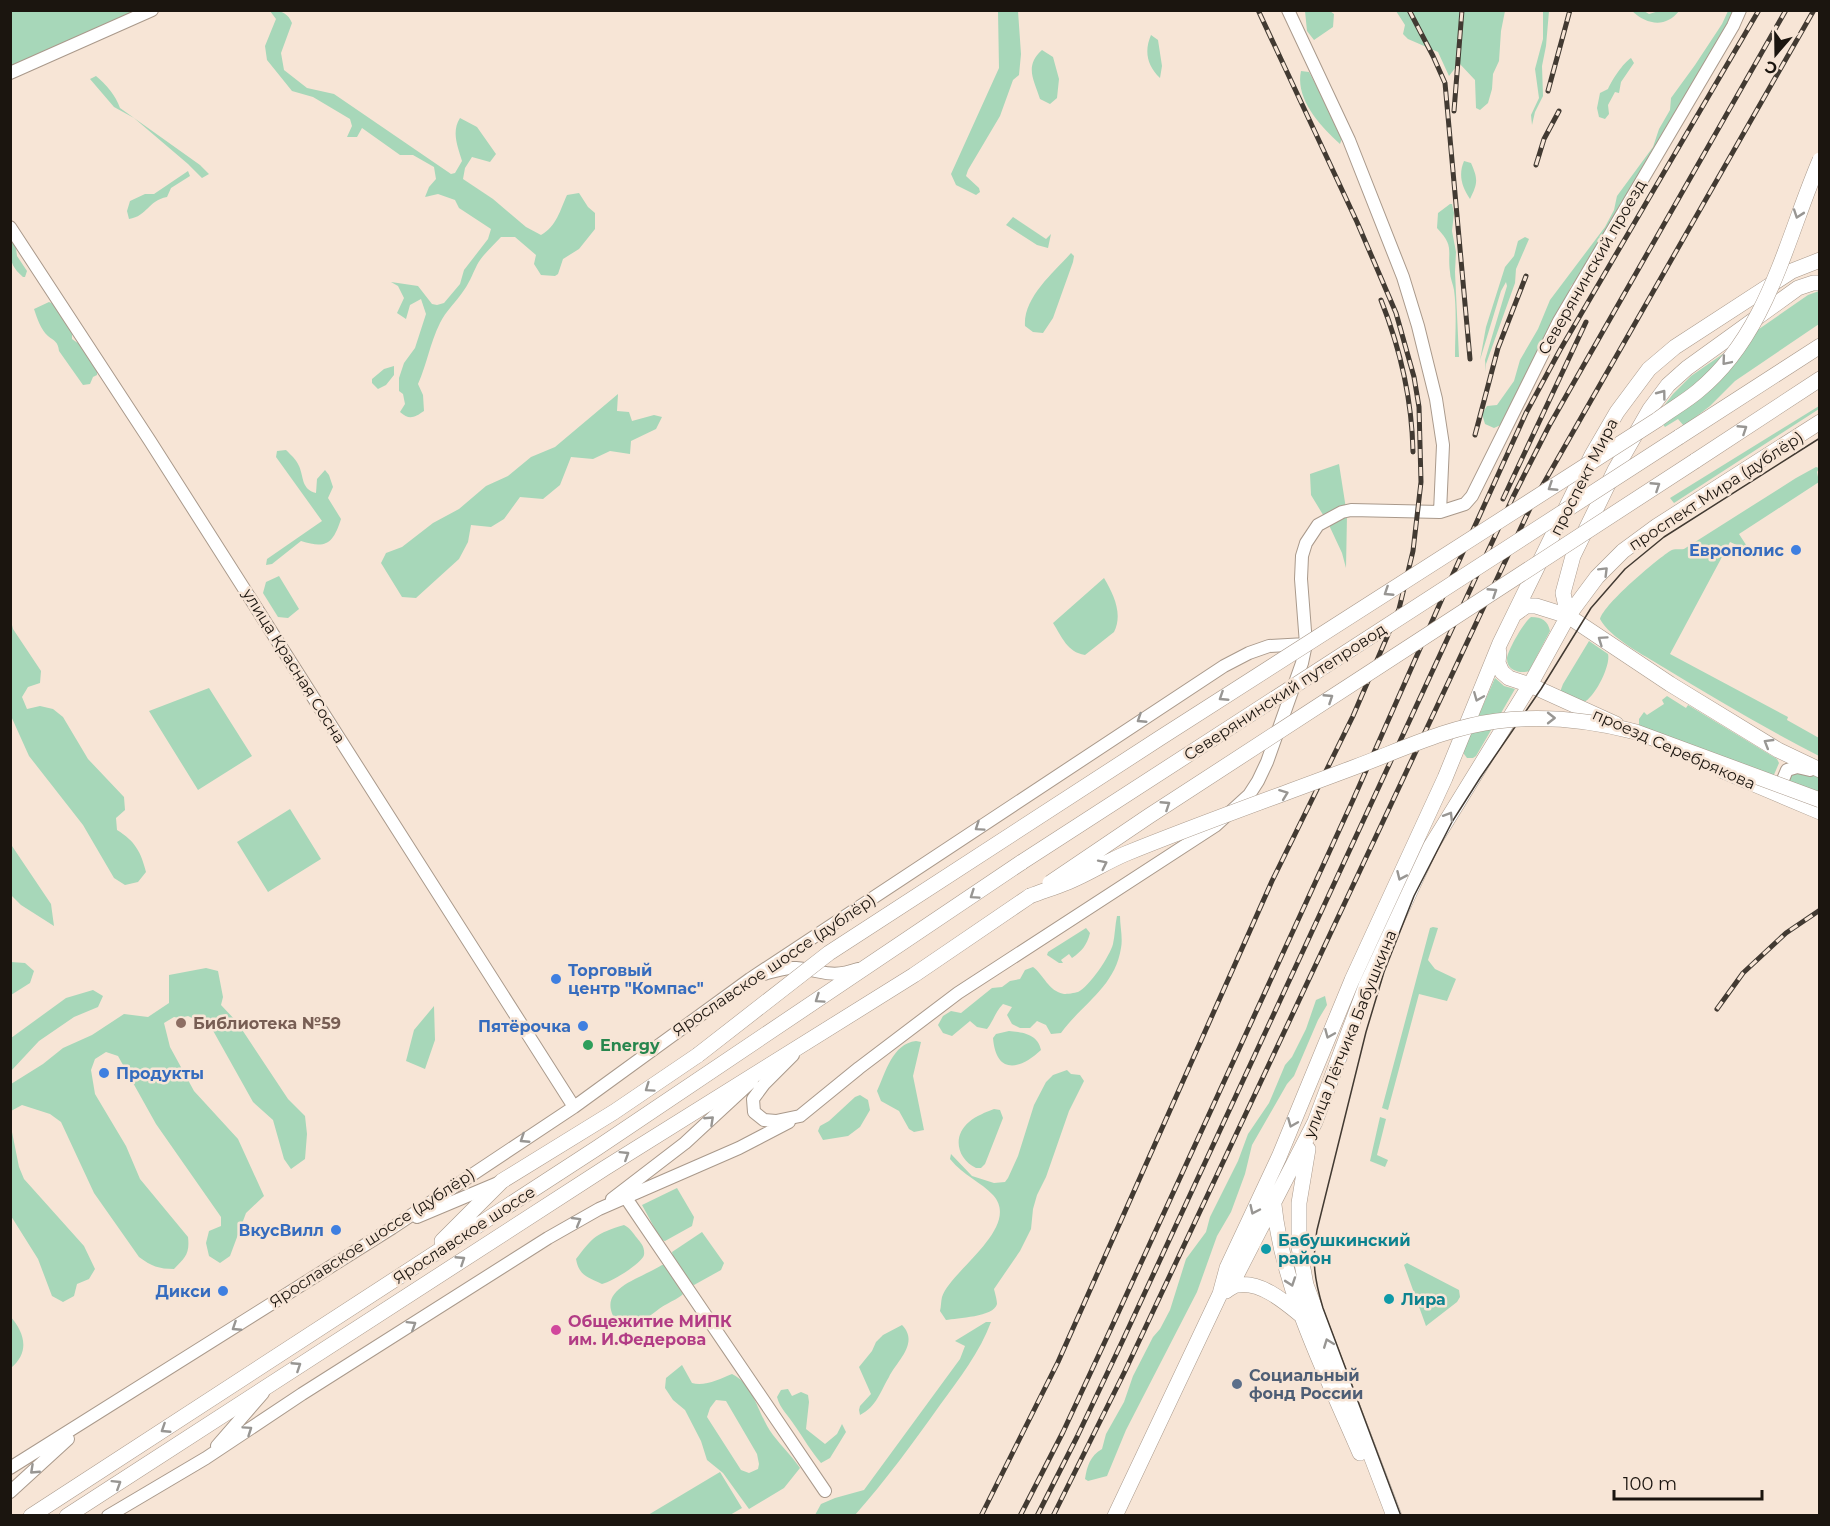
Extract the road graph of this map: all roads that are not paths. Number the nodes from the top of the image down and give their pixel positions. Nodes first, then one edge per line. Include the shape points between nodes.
1 (152, 10) edge
2 (1288, 10) edge
3 (1740, 10) edge
4 (10, 73) edge
5 (1820, 160) edge
6 (10, 227) edge
7 (1820, 260) edge
8 (1820, 283) edge
9 (1820, 337) edge
10 (1820, 346) edge
11 (1786, 368) junction
12 (1820, 379) edge
13 (1820, 422) edge
14 (1440, 512) junction
15 (1515, 614) junction
16 (1568, 616) junction
17 (1305, 637) junction
18 (1500, 643) junction
19 (1530, 684) junction
20 (1820, 772) edge
21 (1820, 800) edge
22 (1802, 805) junction
23 (1820, 812) edge
24 (1030, 896) junction
25 (894, 950) joint
26 (868, 966) junction
27 (914, 975) joint
28 (750, 979) junction
29 (802, 1045) junction
30 (774, 1062) junction
31 (574, 1107) junction
32 (800, 1116) junction
33 (1315, 1122) junction
34 (1279, 1157) junction
35 (502, 1181) junction
36 (626, 1198) junction
37 (1274, 1205) junction
38 (599, 1209) junction
39 (392, 1228) junction
40 (418, 1264) junction
41 (1220, 1294) junction
42 (1302, 1317) junction
43 (273, 1382) junction
44 (88, 1419) junction
45 (206, 1458) junction
46 (10, 1468) edge
47 (825, 1491) dead end
48 (10, 1492) edge
49 (31, 1515) edge
50 (67, 1515) edge
51 (108, 1515) edge
52 (1115, 1515) edge
53 (1384, 1515) edge
54 (1394, 1515) edge

1 - 4 street
2 - 14 street via 1349,140 1418,326 1443,445
3 - 14 street, Северянинский проезд via 1558,321 1472,496 1465,504
5 -> 35 main road, bridge via 1759,313 1743,341 1698,391 830,953 698,1055
6 - 31 street, улица Красная Сосна
7 - 15 main road, проспект Мира via 1792,271 1675,347 1649,369 1592,455
16 -> 8 main road via 1563,593 1566,576 1583,532 1631,440 1668,385 1719,343 1798,288
9 - 11 main road
10 - 11 main road
11 -> 25 main road, Северянинский путепровод, bridge via 1022,862
24 -> 12 main road, Северянинский путепровод, bridge
16 -> 13 main road, проспект Мира (дублёр) via 1597,577 1634,543
14 - 17 street via 1351,510 1318,525 1302,556
15 - 16 main road via 1526,606 1536,606
15 - 18 main road, проспект Мира
16 - 19 main road, улица Лётчика Бабушкина
20 -> 16 main road via 1670,684
17 -> 28 street, Ярославское шоссе (дублёр) via 1249,653 1224,666
17 - 32 street via 1302,663 1267,762 1250,795 1215,826 958,993
18 - 19 main road, проезд Серебрякова via 1498,663 1502,672
18 -> 34 main road, улица Лётчика Бабушкина
19 - 22 main road, проезд Серебрякова
33 -> 19 main road, улица Лётчика Бабушкина via 1366,986 1431,846
20 - 22 street via 1797,767 1785,773 1784,791
24 -> 21 main road, bridge via 1070,882 1125,854 1277,796 1437,737 1494,721 1561,718 1611,725
22 - 23 main road, проезд Серебрякова
24 - 27 main road, Северянинский путепровод
25 - 26 main road, Ярославское шоссе
26 - 28 street via 827,975 785,968
26 -> 40 main road, Ярославское шоссе
27 - 29 main road, Ярославское шоссе
28 - 31 street, Ярославское шоссе (дублёр)
29 - 30 main road, Ярославское шоссе
29 - 32 street via 753,1099 754,1112 764,1120
38 -> 30 street via 685,1143
43 -> 30 main road, Ярославское шоссе
31 -> 39 street, Ярославское шоссе (дублёр)
32 - 36 street
33 - 37 main road, улица Лётчика Бабушкина
54 -> 33 main road via 1306,1285 1299,1247 1299,1203
34 - 37 main road
34 -> 41 main road, улица Лётчика Бабушкина via 1227,1268
35 - 39 street
35 - 40 main road
36 - 38 street
36 - 47 street
37 - 41 main road, улица Лётчика Бабушкина via 1237,1274
37 -> 42 main road via 1280,1247
45 -> 38 street
39 -> 44 street, Ярославское шоссе (дублёр)
40 -> 49 main road, Ярославское шоссе
41 - 42 main road via 1238,1285 1251,1285 1279,1297
41 - 52 main road, улица Лётчика Бабушкина
42 - 53 main road
43 - 45 street
50 -> 43 main road, Ярославское шоссе
44 - 46 street, Ярославское шоссе (дублёр)
44 -> 48 street
45 - 51 street

